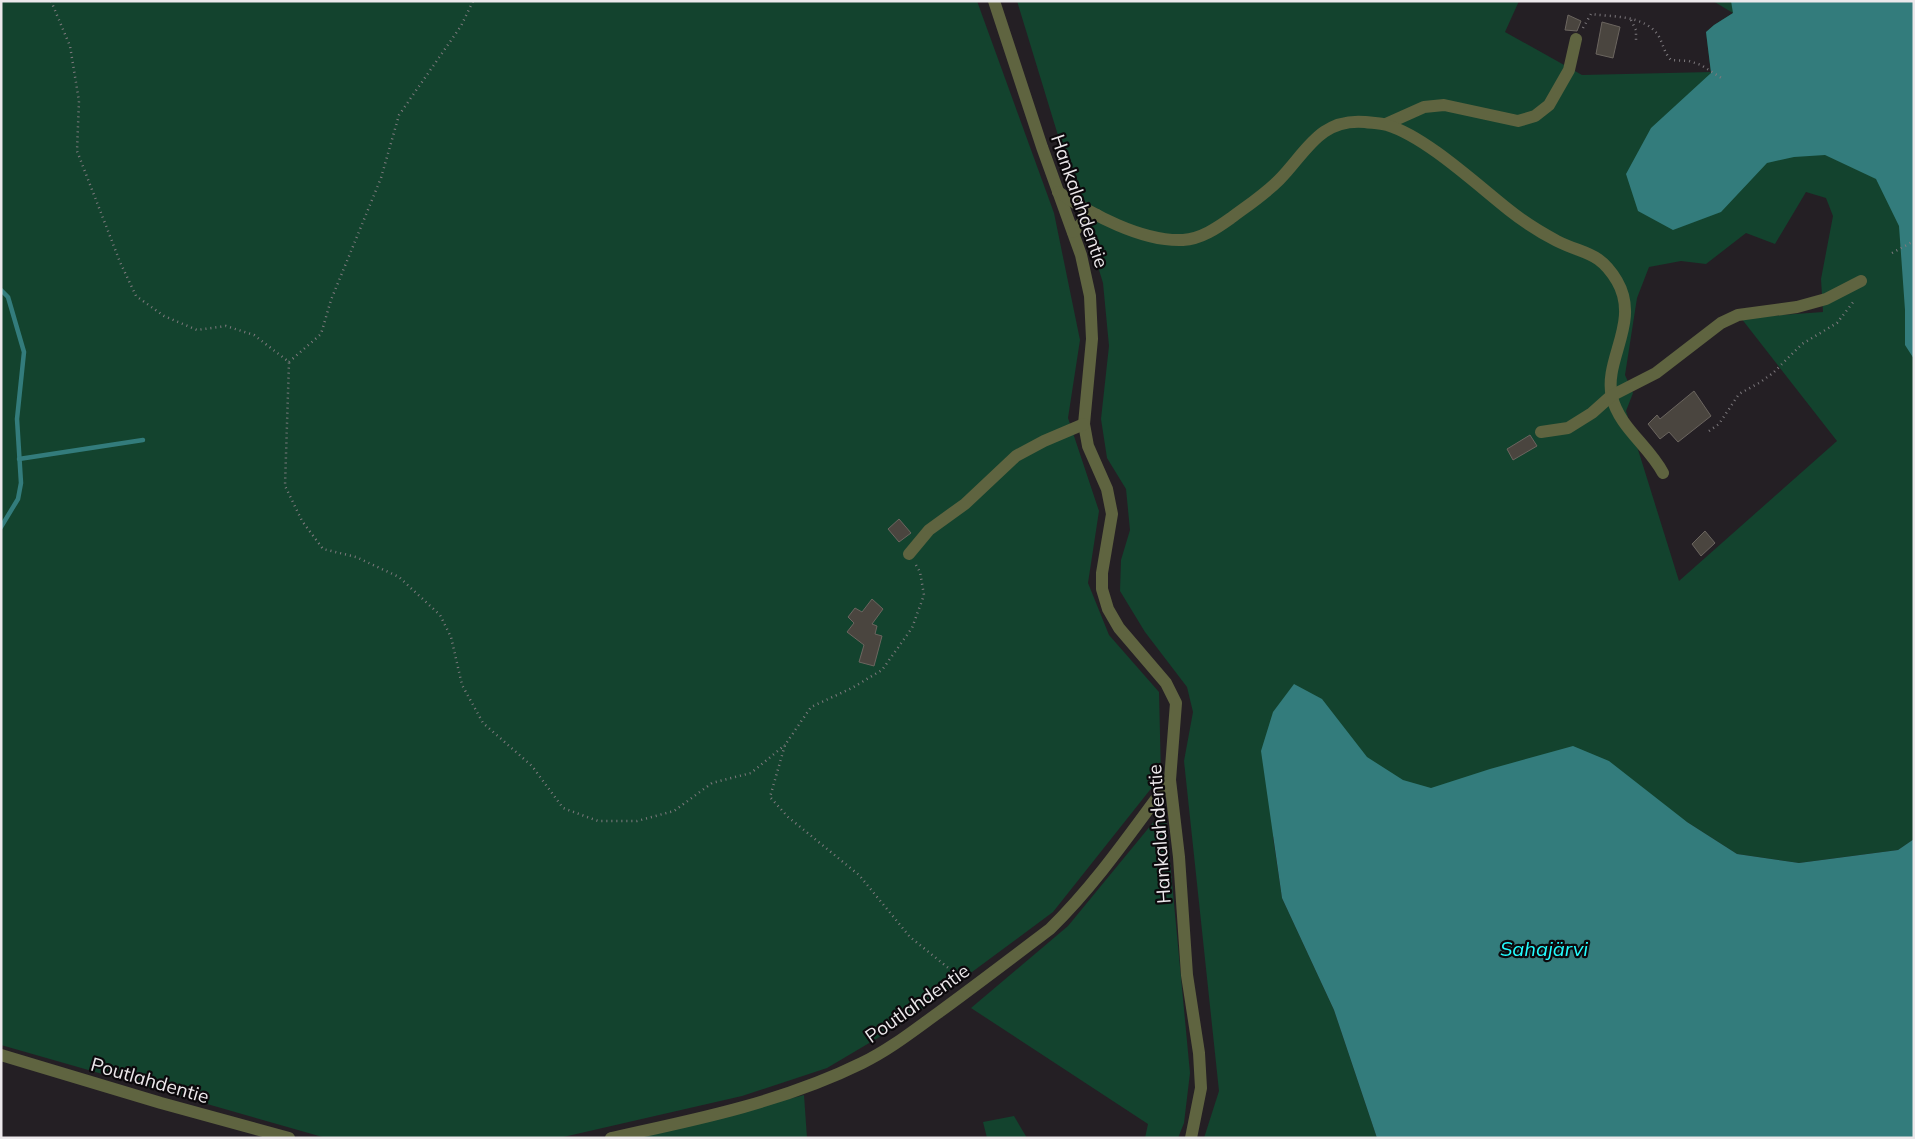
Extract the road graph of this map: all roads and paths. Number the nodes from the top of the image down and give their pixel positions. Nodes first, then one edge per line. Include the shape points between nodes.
1 (50, 1) edge
2 (473, 1) edge
3 (994, 1) edge
4 (1630, 19) junction
5 (1576, 39) joint
6 (1636, 42) dead end
7 (1723, 79) dead end
8 (1386, 124) junction
9 (1058, 192) junction
10 (1097, 215) junction
11 (1073, 232) junction
12 (1914, 241) edge
13 (1892, 254) dead end
14 (1861, 281) joint
15 (289, 362) junction
16 (1611, 396) junction
17 (1084, 424) junction
18 (1710, 431) dead end
19 (1541, 432) dead end
20 (1663, 472) dead end
21 (909, 554) joint
22 (785, 745) junction
23 (1170, 780) junction
24 (973, 987) junction
25 (1, 1056) edge
26 (289, 1138) edge
27 (611, 1138) edge
28 (1191, 1138) edge

1 - 15 path via 70,46 79,101 77,151 136,296 164,316 197,330 226,326 254,335
2 - 15 path via 461,26 399,115 382,178 331,300 321,334
3 - 9 street, Hankalahdentie
4 - 5 path via 1591,14
4 - 6 path via 1636,30
4 - 7 path via 1650,27 1671,60 1701,65
5 - 8 street via 1569,70 1550,105 1535,116 1518,121 1444,104 1424,107
8 - 10 street via 1355,122 1337,125 1321,133 1264,195 1204,235 1184,240 1155,237 1111,223
8 - 16 street via 1438,154 1526,224 1603,261 1618,283 1624,303 1625,321 1612,375
9 - 10 street
9 - 11 street, Hankalahdentie
10 - 11 street
11 - 17 street, Hankalahdentie via 1090,296 1092,339
12 - 13 path
14 - 16 street via 1826,299 1797,307 1738,315 1721,323 1656,373
14 - 18 path via 1853,302 1838,323 1802,344 1773,373 1739,394 1719,424
15 - 22 path via 285,486 302,522 323,549 356,557 399,577 440,615 452,637 462,685 484,723 532,766 563,808 598,821 637,821 674,811 712,783 750,772
16 - 19 street via 1568,428
16 - 20 street via 1622,420
17 - 21 street via 1016,456 964,504 929,530
17 - 23 street, Hankalahdentie via 1088,446 1107,489 1112,514 1102,573 1102,589 1108,609 1119,628 1166,683 1176,703
21 - 22 path via 920,572 924,596 912,628 882,670 811,708
22 - 24 path via 770,797 788,817 859,875 910,937
23 - 24 street, Poutlahdentie via 1072,907 1050,929
23 - 28 street, Hankalahdentie via 1187,975 1199,1053 1201,1088
24 - 27 street, Poutlahdentie via 892,1046 828,1079 761,1102
25 - 26 street, Poutlahdentie

